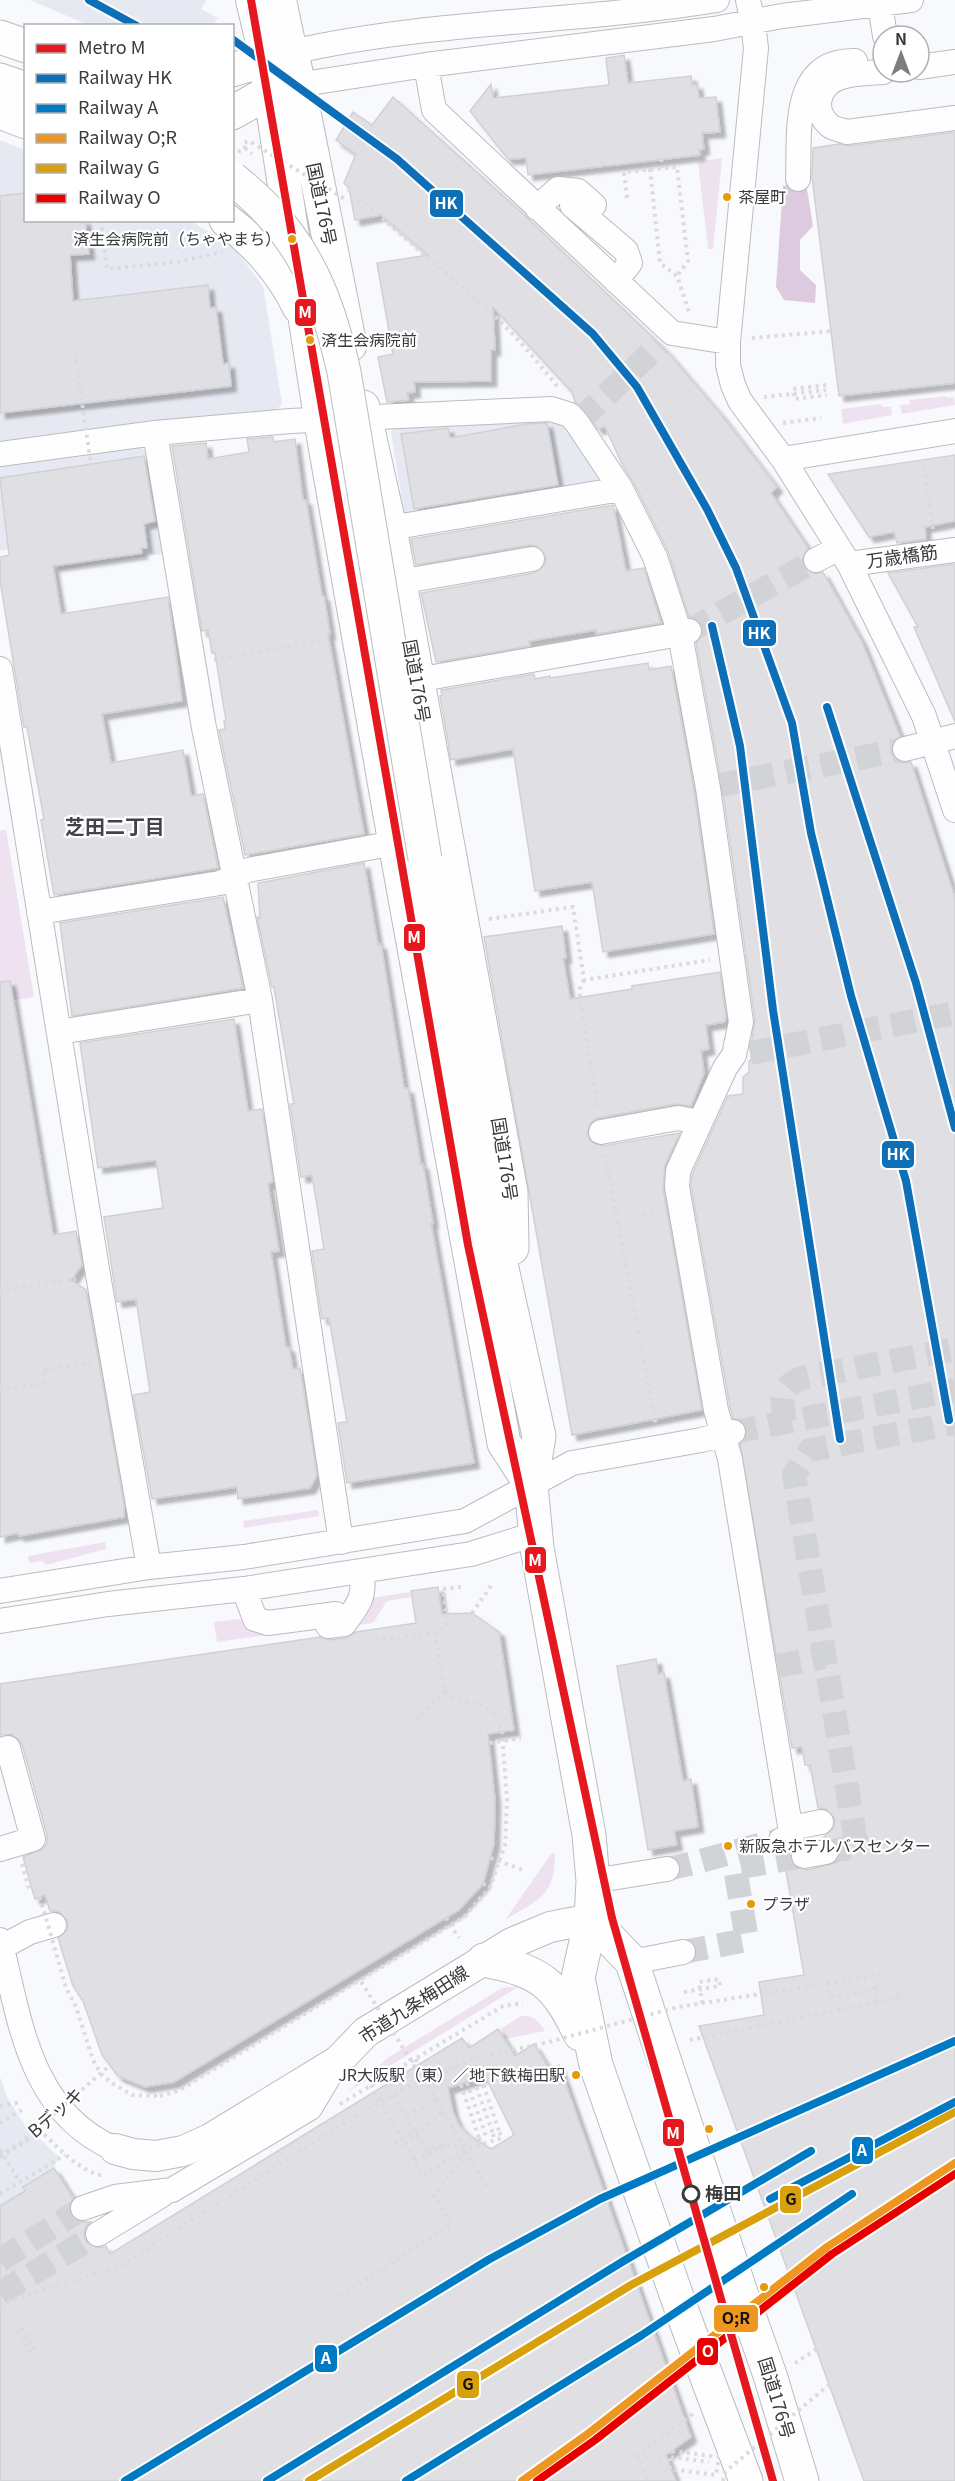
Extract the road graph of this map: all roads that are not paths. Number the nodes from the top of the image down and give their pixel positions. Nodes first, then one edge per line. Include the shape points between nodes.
1 (251, 0) edge
2 (281, 0) edge
3 (717, 0) edge
4 (911, 0) edge
5 (880, 4) junction
6 (750, 11) edge
7 (883, 24) edge
8 (0, 37) edge
9 (24, 45) edge
10 (279, 56) junction
11 (955, 62) edge
12 (426, 65) junction
13 (931, 65) edge
14 (871, 66) edge
15 (234, 69) edge
16 (871, 72) edge
17 (0, 80) edge
18 (24, 88) edge
19 (284, 88) junction
20 (0, 112) edge
21 (234, 112) edge
22 (955, 118) edge
23 (24, 121) edge
24 (798, 179) dead end
25 (234, 180) edge
26 (572, 205) dead end
27 (537, 208) junction
28 (617, 226) dead end
29 (229, 235) edge
30 (616, 281) junction
31 (307, 325) junction
32 (728, 342) junction
33 (374, 417) junction
34 (321, 419) junction
35 (955, 431) edge
36 (155, 433) junction
37 (0, 454) edge
38 (783, 459) junction
39 (621, 489) junction
40 (390, 528) junction
41 (946, 551) edge
42 (844, 556) junction
43 (532, 559) dead end
44 (816, 560) tunnel mouth
45 (399, 582) junction
46 (684, 632) junction
47 (0, 669) edge
48 (416, 680) junction
49 (944, 739) edge
50 (905, 748) tunnel mouth
51 (949, 768) edge
52 (955, 810) edge
53 (395, 843) junction
54 (234, 877) junction
55 (39, 912) junction
56 (260, 1000) junction
57 (59, 1032) junction
58 (699, 1122) junction
59 (601, 1132) road end
60 (513, 1313) junction
61 (728, 1433) junction
62 (531, 1485) junction
63 (535, 1534) junction
64 (341, 1542) junction
65 (149, 1567) junction
66 (362, 1571) junction
67 (244, 1589) junction
68 (0, 1591) edge
69 (336, 1614) dead end
70 (0, 1621) edge
71 (292, 1631) dead end
72 (0, 1750) edge
73 (821, 1822) dead end
74 (11, 1855) edge
75 (667, 1869) tunnel mouth
76 (593, 1881) junction
77 (591, 1919) junction
78 (56, 1931) dead end
79 (1, 1943) edge
80 (683, 1952) tunnel mouth
81 (483, 1960) junction
82 (632, 1962) junction
83 (8, 2010) edge
84 (338, 2061) junction
85 (600, 2076) junction
86 (115, 2150) joint
87 (172, 2190) junction
88 (83, 2208) tunnel mouth
89 (98, 2234) tunnel mouth
90 (746, 2481) edge
91 (802, 2481) edge

1 - 10 main road
2 - 10 main road
3 - 10 street via 380,36
4 - 5 street
5 - 6 street via 782,16
5 - 7 street
6 - 12 street
6 - 32 street via 756,48
8 - 9 highway
10 - 15 highway
10 - 19 highway, 国道176号
11 - 13 street
12 - 19 street
12 - 27 street via 434,110
14 - 24 street via 840,61 822,68 808,84 801,105
16 - 22 street via 840,77 825,85 819,98 821,113 830,126 847,132
17 - 18 highway
19 - 21 highway
19 - 31 highway, 国道176号
19 - 33 highway, 国道176号
20 - 23 highway
25 - 60 highway, 国道176号, bridge via 292,238 328,308 336,338 424,858 486,1196
26 - 30 street via 626,251 630,263
27 - 28 street via 558,189 578,191
27 - 30 street
29 - 31 highway, 国道176号 via 257,247 272,264
30 - 32 street via 666,339
31 - 34 highway, 国道176号
32 - 38 street via 733,385
33 - 34 street
33 - 39 street via 551,409 576,419
33 - 40 highway, 国道176号
34 - 36 street
34 - 53 highway, 国道176号
35 - 38 street
36 - 37 street
36 - 54 street via 204,728
38 - 42 street
39 - 40 street
39 - 46 street via 655,557
40 - 45 highway, 国道176号
41 - 42 street, 万歳橋筋
42 - 44 street, 万歳橋筋
42 - 49 street via 924,716
43 - 45 street
45 - 48 highway, 国道176号
46 - 48 street
46 - 58 street via 711,787 742,1054 725,1068
47 - 55 street
48 - 60 highway, 国道176号 via 511,1192
49 - 50 street
49 - 51 street
51 - 52 street
53 - 54 street via 248,870
53 - 62 highway, 国道176号 via 504,1443
54 - 55 street via 220,883
54 - 56 street
55 - 57 street
56 - 57 street
56 - 64 street
57 - 65 street
58 - 59 street via 678,1118
58 - 61 street via 678,1171 677,1187
60 - 62 highway, 国道176号 via 539,1436
61 - 62 street via 572,1463
61 - 73 street via 770,1667 786,1834
62 - 63 highway, 国道176号
62 - 64 street via 465,1521
63 - 66 street via 471,1554
63 - 76 highway, 国道176号 via 589,1835
64 - 65 street
65 - 68 street
66 - 67 street
66 - 71 street via 364,1589 360,1602 344,1624
67 - 69 street via 255,1619 268,1623
67 - 70 street
72 - 74 street via 8,1748 33,1839
75 - 76 street
76 - 77 highway, 国道176号
77 - 81 main road, 市道九条梅田線 via 550,1927
77 - 82 highway, 国道176号
77 - 85 highway, 国道176号 via 578,1978
78 - 79 street via 34,1943
79 - 83 street
80 - 82 street
81 - 84 main road, 市道九条梅田線 via 366,2032
81 - 85 highway via 525,1970 550,1987 560,1997
82 - 91 highway, 国道176号
83 - 86 street via 46,2090 64,2115 95,2141
84 - 86 main road, 市道九条梅田線 via 210,2139 183,2151 156,2156
84 - 87 street via 310,2108
85 - 90 highway, 国道176号
87 - 88 street via 115,2197
87 - 89 street

